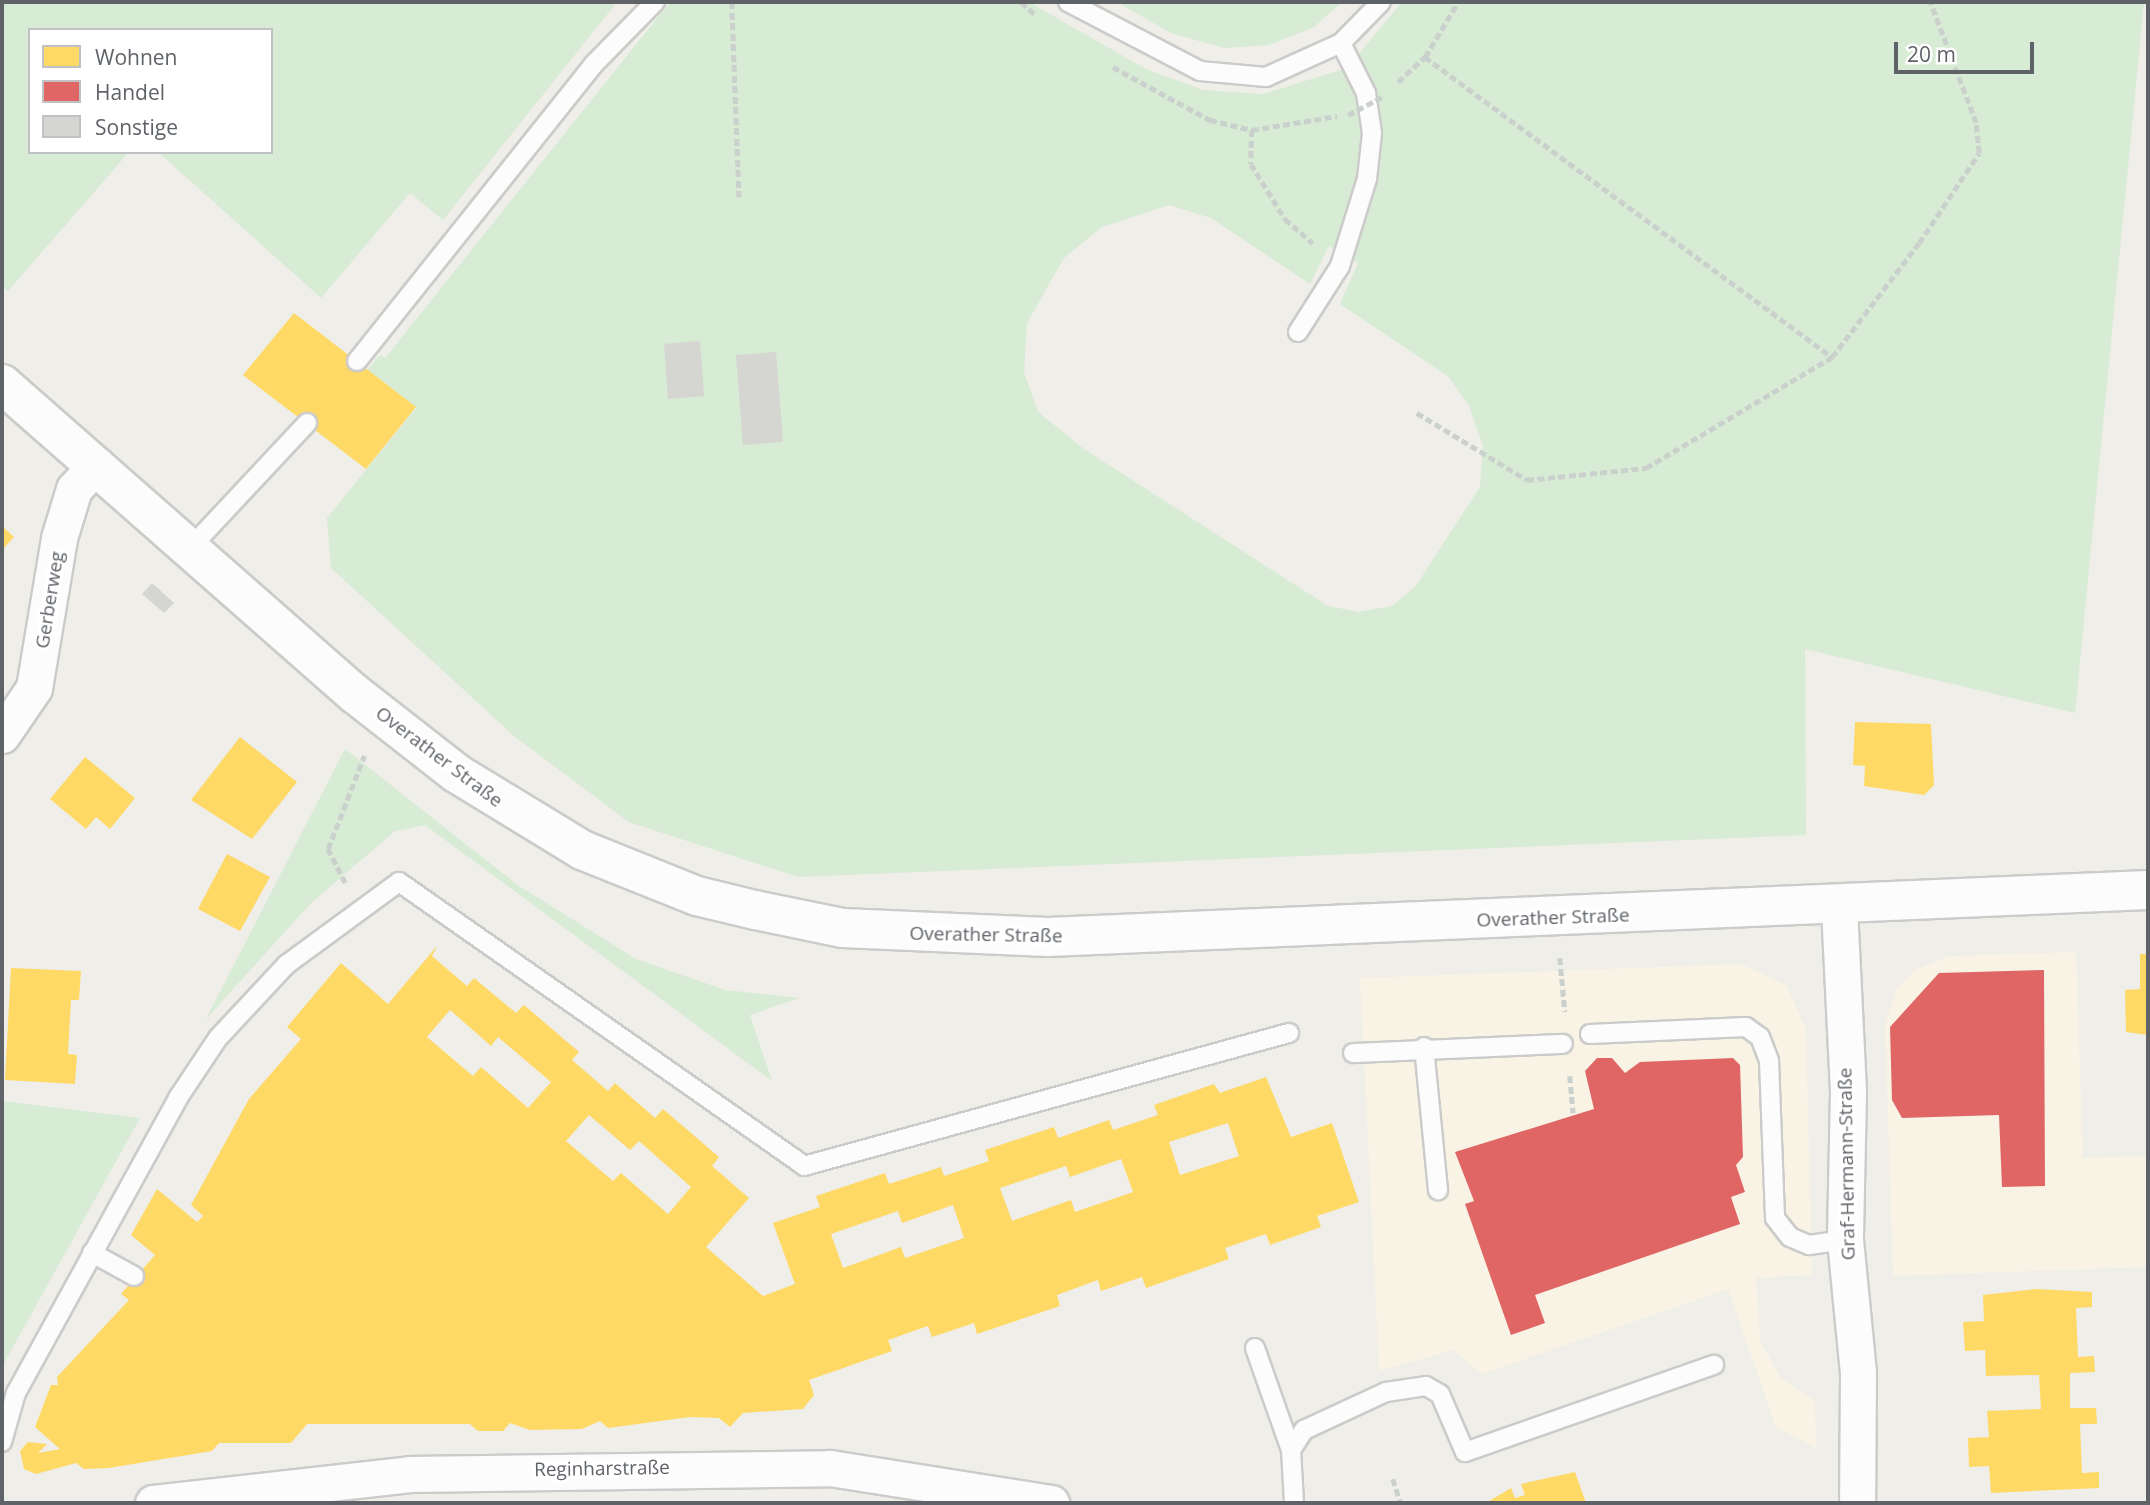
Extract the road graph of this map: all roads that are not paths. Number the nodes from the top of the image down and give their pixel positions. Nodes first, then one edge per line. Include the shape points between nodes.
1 (655, 2) edge
2 (1068, 2) edge
3 (1381, 2) edge
4 (1341, 43) junction
5 (1298, 332) dead end
6 (357, 361) dead end
7 (2, 384) edge
8 (307, 423) dead end
9 (96, 465) junction
10 (191, 547) junction
11 (2, 735) edge
12 (2148, 890) edge
13 (1839, 908) junction
14 (1289, 1033) dead end
15 (1590, 1034) dead end
16 (1563, 1044) dead end
17 (1424, 1047) junction
18 (1353, 1053) dead end
19 (1438, 1190) dead end
20 (1845, 1240) junction
21 (92, 1254) junction
22 (134, 1276) dead end
23 (1255, 1348) dead end
24 (1714, 1365) dead end
25 (2, 1442) edge
26 (1291, 1450) junction
27 (153, 1503) edge
28 (1051, 1503) edge
29 (1294, 1503) edge
30 (1857, 1503) edge

1 - 6 lane via 594,64
2 - 4 lane via 1200,71 1266,78
3 - 4 lane
4 - 5 lane via 1366,93 1372,133 1367,179 1340,266
7 - 9 main road, Overather Straße
8 - 10 lane
9 - 10 main road, Overather Straße
9 - 11 street, Gerberweg via 74,489 59,538 34,688
10 - 13 main road, Overather Straße via 374,710 521,817 643,876 755,910 843,928 971,937
12 - 13 main road, Overather Straße
13 - 20 street, Graf-Hermann-Straße via 1848,1092
14 - 21 lane via 804,1166 399,882 286,965 218,1038
15 - 20 lane via 1746,1027 1760,1037 1769,1061 1775,1218 1790,1237 1809,1245
16 - 17 lane
17 - 18 lane
17 - 19 lane
20 - 30 street, Graf-Hermann-Straße via 1858,1373
21 - 22 lane
21 - 25 lane via 16,1393
23 - 26 lane
24 - 26 lane via 1465,1452 1440,1394 1426,1386 1387,1392 1330,1414 1304,1430
26 - 29 lane
27 - 28 street, Reginharstraße via 410,1474 816,1468

